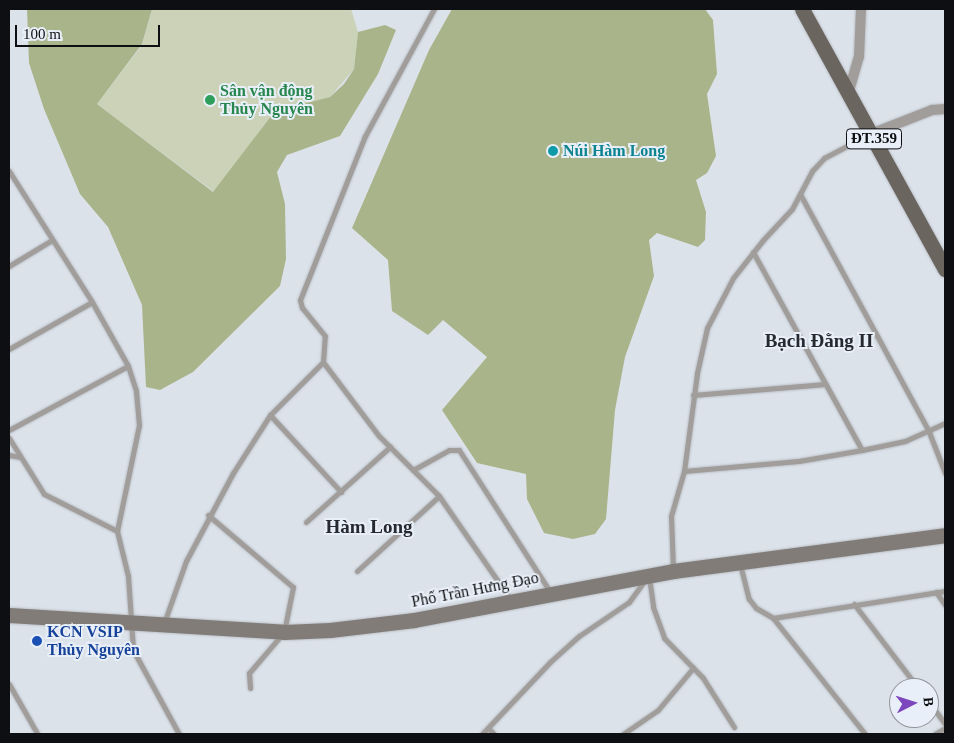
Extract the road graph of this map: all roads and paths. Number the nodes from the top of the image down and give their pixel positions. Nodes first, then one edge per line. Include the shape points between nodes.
1 (434, 9) edge
2 (802, 9) edge
3 (861, 9) edge
4 (849, 91) junction
5 (945, 109) edge
6 (871, 134) junction
7 (9, 171) edge
8 (800, 194) junction
9 (52, 240) junction
10 (753, 252) junction
11 (9, 266) edge
12 (945, 269) edge
13 (92, 302) junction
14 (9, 349) edge
15 (323, 362) junction
16 (128, 366) junction
17 (826, 384) junction
18 (693, 395) junction
19 (270, 415) junction
20 (945, 423) edge
21 (9, 430) edge
22 (929, 432) junction
23 (9, 438) edge
24 (390, 447) junction
25 (862, 450) junction
26 (9, 455) edge
27 (19, 456) junction
28 (413, 470) junction
29 (684, 471) junction
30 (945, 473) edge
31 (341, 492) junction
32 (439, 496) junction
33 (208, 515) junction
34 (306, 522) dead end
35 (117, 531) junction
36 (945, 535) edge
37 (739, 562) junction
38 (357, 571) dead end
39 (673, 571) junction
40 (649, 574) junction
41 (945, 591) edge
42 (936, 592) junction
43 (551, 593) junction
44 (511, 600) junction
45 (854, 604) junction
46 (945, 605) edge
47 (9, 615) edge
48 (773, 618) junction
49 (132, 624) junction
50 (162, 626) junction
51 (284, 632) junction
52 (694, 668) junction
53 (910, 678) edge
54 (9, 684) edge
55 (250, 688) dead end
56 (734, 727) dead end
57 (488, 728) junction
58 (945, 728) edge
59 (36, 733) dead end
60 (179, 734) edge
61 (482, 734) edge
62 (494, 734) edge
63 (623, 734) edge
64 (865, 734) edge
65 (935, 734) edge

1 - 15 lane via 366,136 300,300 302,308 325,336
2 - 4 main road, ĐT.359
3 - 4 street via 859,58
4 - 6 main road, ĐT.359
5 - 6 street via 932,110
6 - 8 lane via 824,158 812,171
6 - 12 main road, ĐT.359
7 - 9 lane
8 - 10 lane via 792,209
8 - 22 lane
9 - 11 lane
9 - 13 lane
10 - 17 lane
10 - 18 lane via 733,278 707,328
13 - 14 lane
13 - 16 lane
15 - 19 lane
15 - 24 lane
16 - 21 lane
16 - 35 lane via 136,391 139,425
17 - 18 lane
17 - 25 lane
18 - 29 lane
19 - 31 lane
19 - 33 lane
20 - 22 lane
22 - 25 lane
22 - 30 lane
23 - 27 lane
24 - 28 lane
24 - 31 lane
25 - 29 lane via 799,461
26 - 27 lane
27 - 35 lane via 44,494
28 - 32 lane
28 - 43 lane via 449,450 459,450
29 - 39 lane via 670,516
31 - 34 lane
32 - 38 lane
32 - 44 lane
33 - 50 lane via 186,560
33 - 51 lane via 292,585
35 - 49 lane via 128,576
36 - 37 street, Phố Trần Hưng Đạo
37 - 39 street, Phố Trần Hưng Đạo
37 - 48 lane via 748,599
39 - 40 street, Phố Trần Hưng Đạo
40 - 43 street, Phố Trần Hưng Đạo
40 - 52 lane via 653,607 664,638
40 - 57 lane via 629,602 579,636
41 - 42 lane
42 - 45 lane
42 - 46 lane
43 - 44 street, Phố Trần Hưng Đạo
44 - 51 street, Phố Trần Hưng Đạo via 414,620
45 - 48 lane
45 - 53 lane
47 - 49 street, Phố Trần Hưng Đạo
48 - 64 lane
49 - 50 street, Phố Trần Hưng Đạo
49 - 60 lane via 133,650
50 - 51 street, Phố Trần Hưng Đạo
51 - 55 lane via 249,673
52 - 56 lane
52 - 63 lane via 662,707
54 - 59 lane
57 - 61 lane
57 - 62 lane
58 - 65 lane

